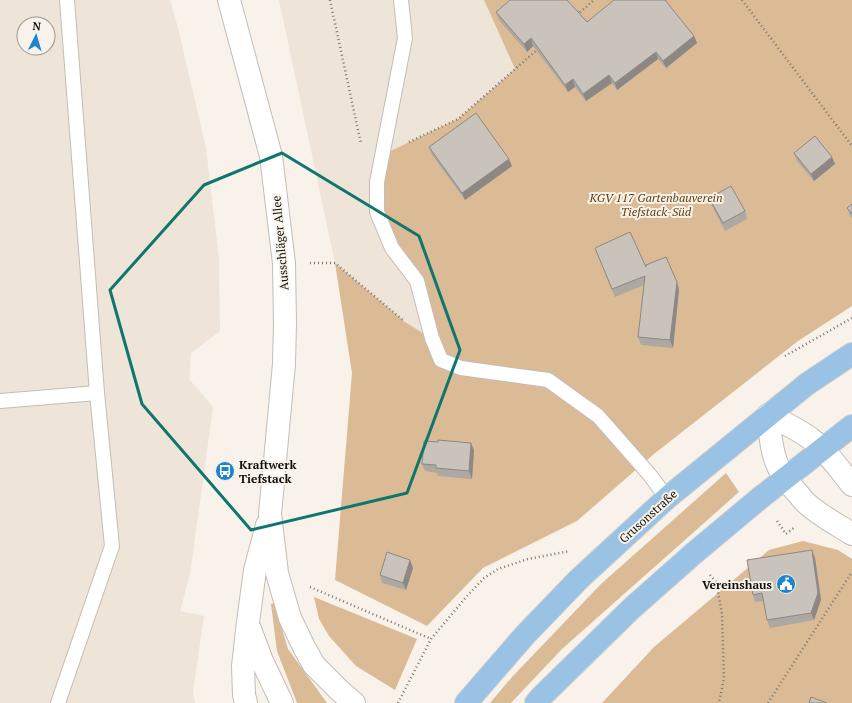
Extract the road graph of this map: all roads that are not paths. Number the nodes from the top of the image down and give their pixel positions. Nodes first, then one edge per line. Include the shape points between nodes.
1 (67, 0) edge
2 (229, 0) edge
3 (401, 0) edge
4 (852, 354) edge
5 (97, 393) junction
6 (0, 401) edge
7 (768, 415) junction
8 (852, 426) edge
9 (822, 449) junction
10 (785, 479) junction
11 (852, 485) edge
12 (667, 498) junction
13 (270, 514) junction
14 (852, 534) edge
15 (248, 622) junction
16 (58, 703) edge
17 (246, 703) edge
18 (282, 703) edge
19 (354, 703) edge
20 (466, 703) edge
21 (536, 703) edge

1 - 5 lane
2 - 13 street, Ausschläger Allee via 271,156 284,263 284,364
3 - 12 lane via 405,38 377,182 377,212 392,248 417,281 432,338 441,360 461,368 548,380 598,416
4 - 7 main road, Grusonstraße via 807,384
5 - 6 lane
5 - 16 lane via 112,546
7 - 9 street via 801,432
7 - 10 street via 773,450
7 - 12 main road, Grusonstraße
8 - 9 main road
9 - 10 main road
9 - 11 street
10 - 14 street via 804,501
10 - 21 main road via 632,608
12 - 20 main road, Grusonstraße via 579,579
13 - 15 street, Ausschläger Allee via 255,570
13 - 19 street, Ausschläger Allee via 277,573 290,618 314,665
15 - 17 street via 243,666
15 - 18 street, Ausschläger Allee via 262,661

